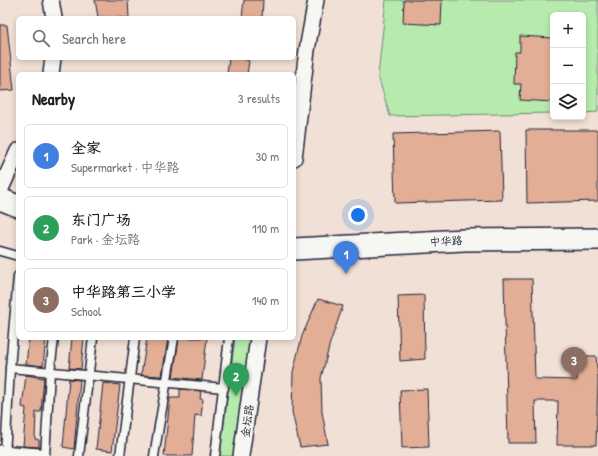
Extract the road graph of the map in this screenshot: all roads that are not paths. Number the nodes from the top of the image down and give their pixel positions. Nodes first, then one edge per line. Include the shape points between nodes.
1 (51, 0) edge
2 (316, 0) edge
3 (54, 16) edge
4 (53, 60) edge
5 (50, 72) edge
6 (296, 141) edge
7 (16, 155) edge
8 (0, 191) edge
9 (0, 199) edge
10 (16, 205) edge
11 (598, 239) edge
12 (296, 249) edge
13 (0, 251) edge
14 (16, 255) edge
15 (16, 299) edge
16 (54, 340) edge
17 (93, 340) edge
18 (135, 340) edge
19 (174, 340) edge
20 (229, 340) edge
21 (258, 340) edge
22 (10, 368) junction
23 (50, 372) junction
24 (87, 375) junction
25 (129, 379) junction
26 (166, 383) junction
27 (224, 388) junction
28 (3, 454) edge
29 (39, 456) edge
30 (45, 456) edge
31 (79, 456) edge
32 (120, 456) edge
33 (154, 456) edge
34 (215, 456) edge
35 (241, 456) edge

1 - 3 street
2 - 6 street
4 - 5 street
7 - 8 street
9 - 10 street
11 - 12 street, 中华路 via 464,240
13 - 14 lane
15 - 22 lane
16 - 23 lane
17 - 24 lane
18 - 25 lane
19 - 26 lane
20 - 27 lane
21 - 35 street, 金坛路
22 - 23 lane
22 - 28 lane
23 - 24 lane
23 - 30 lane
24 - 25 lane
24 - 31 lane
25 - 26 lane
25 - 32 lane
26 - 27 lane
26 - 33 lane
27 - 34 lane
28 - 29 street

